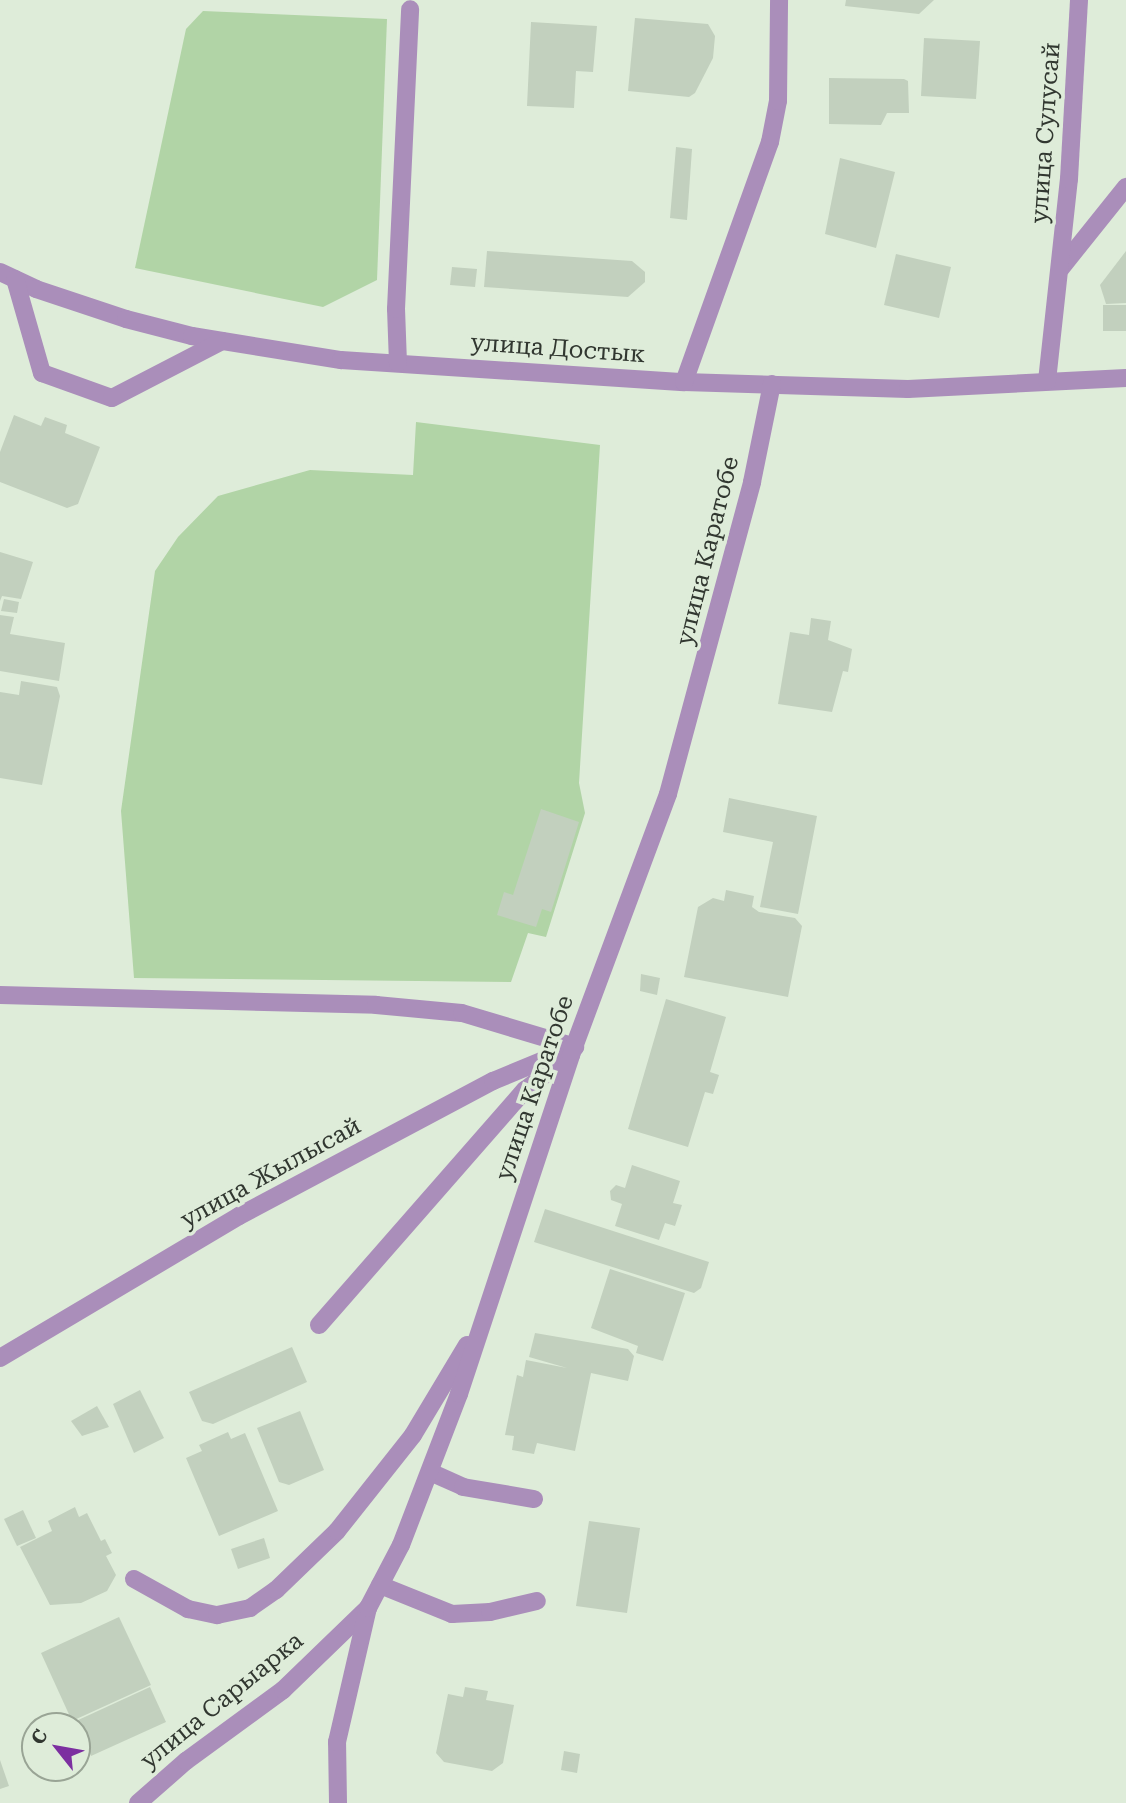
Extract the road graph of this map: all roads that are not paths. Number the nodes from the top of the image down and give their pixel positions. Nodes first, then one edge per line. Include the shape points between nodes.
1 (779, 0) edge
2 (1079, 0) edge
3 (410, 9) dead end
4 (1126, 187) edge
5 (1061, 268) junction
6 (8, 275) edge
7 (222, 341) junction
8 (398, 363) junction
9 (1126, 378) edge
10 (1047, 381) junction
11 (684, 382) junction
12 (772, 384) junction
13 (0, 995) edge
14 (573, 1051) junction
15 (480, 1323) junction
16 (319, 1325) dead end
17 (0, 1358) edge
18 (430, 1472) junction
19 (534, 1499) dead end
20 (134, 1579) dead end
21 (380, 1585) junction
22 (537, 1601) dead end
23 (368, 1608) junction
24 (138, 1803) edge
25 (338, 1803) edge

1 - 11 street via 778,100 769,142
2 - 5 street, улица Сулусай
3 - 8 street via 396,309
4 - 5 street
5 - 10 street, улица Сулусай
6 - 7 street, улица Достык via 126,319
6 - 7 street via 42,373 112,398
7 - 8 street, улица Достык via 341,360
8 - 11 street, улица Достык
9 - 10 street, улица Достык
10 - 12 street, улица Достык via 908,389
11 - 12 street, улица Достык
12 - 14 street, улица Каратобе via 752,482 668,794
13 - 14 street via 376,1005 462,1013
14 - 15 street, улица Каратобе
14 - 16 street via 525,1090
14 - 17 street, улица Жылысай via 493,1082 251,1209
15 - 18 street, улица Каратобе
15 - 20 street via 413,1435 337,1531 276,1590 250,1608 217,1615 188,1609
18 - 19 street via 463,1488
18 - 21 street, улица Каратобе
21 - 22 street via 452,1614 489,1612
21 - 23 street, улица Каратобе
23 - 24 street, улица Сарыарка via 283,1690 186,1761
23 - 25 street, улица Каратобе via 337,1742

